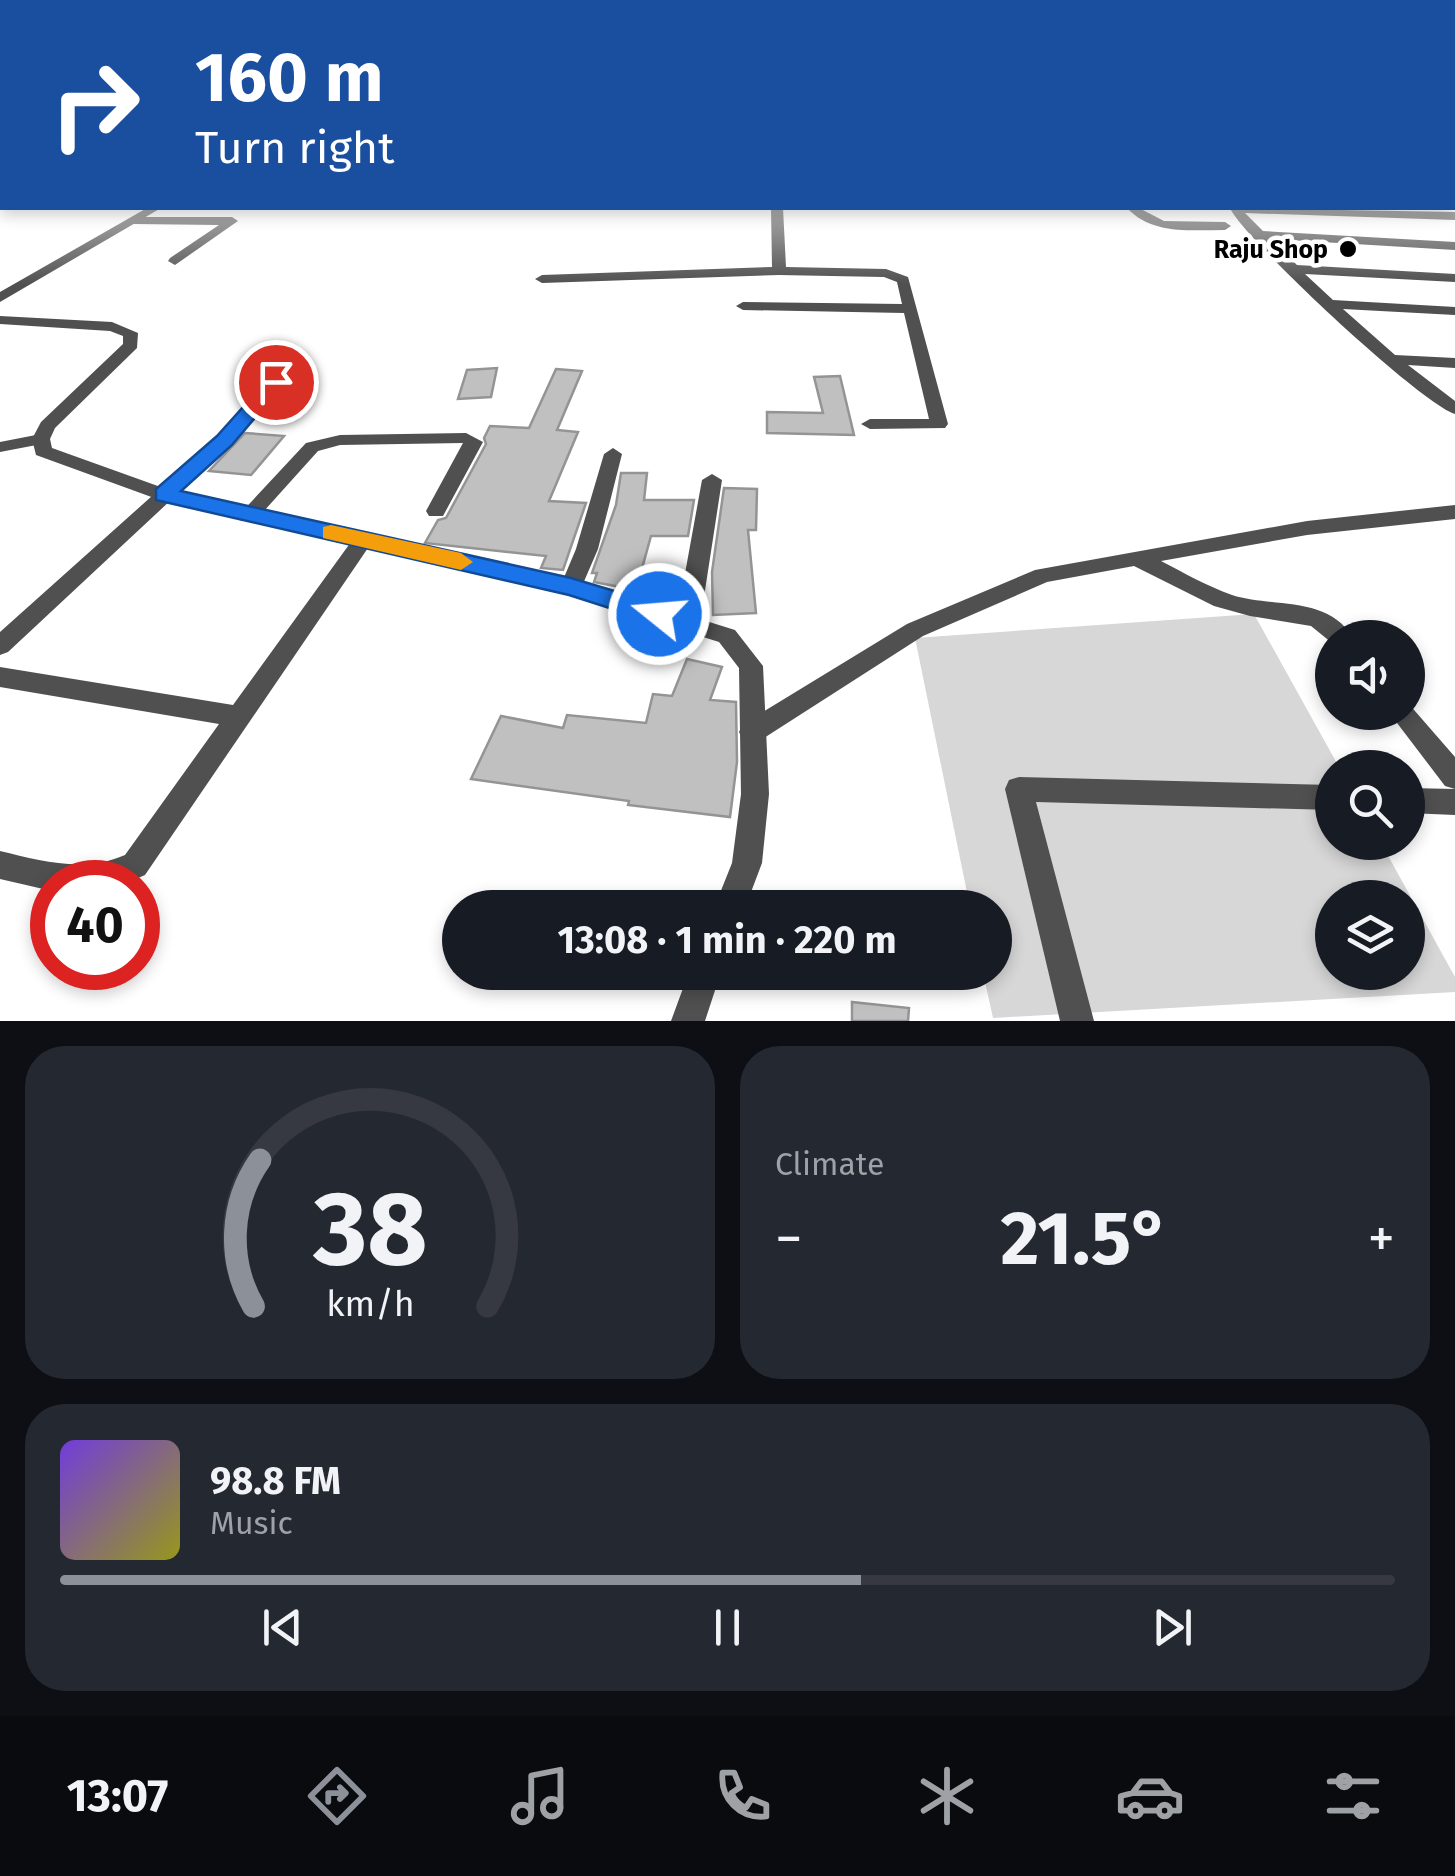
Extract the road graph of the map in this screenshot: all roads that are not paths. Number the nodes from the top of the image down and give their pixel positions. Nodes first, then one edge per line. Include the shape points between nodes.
1 (152, 210) edge
2 (777, 210) edge
3 (1136, 210) edge
4 (1236, 210) edge
5 (1266, 210) edge
6 (1455, 216) edge
7 (135, 220) junction
8 (1225, 226) dead end
9 (1259, 236) junction
10 (1455, 246) edge
11 (175, 261) dead end
12 (1290, 269) junction
13 (779, 271) junction
14 (1455, 278) edge
15 (542, 279) dead end
16 (0, 298) edge
17 (1326, 304) junction
18 (744, 306) dead end
19 (910, 309) junction
20 (1455, 311) edge
21 (0, 320) edge
22 (1387, 359) junction
23 (1455, 363) edge
24 (276, 382) dead end
25 (1455, 409) edge
26 (870, 424) dead end
27 (41, 440) junction
28 (0, 447) edge
29 (614, 454) dead end
30 (712, 480) dead end
31 (164, 494) junction
32 (436, 511) dead end
33 (1455, 512) edge
34 (248, 516) junction
35 (363, 540) junction
36 (1136, 558) junction
37 (571, 587) junction
38 (1326, 620) edge
39 (688, 623) junction
40 (0, 646) edge
41 (0, 677) edge
42 (238, 717) junction
43 (1417, 730) edge
44 (752, 732) junction
45 (1455, 777) edge
46 (1315, 797) edge
47 (1425, 801) edge
48 (1455, 802) edge
49 (0, 865) edge
50 (736, 890) edge
51 (699, 990) edge
52 (688, 1021) edge
53 (1077, 1021) edge

1 - 7 street
2 - 13 street
3 - 8 street via 1165,224
4 - 9 street
5 - 6 street
7 - 11 street via 232,221
7 - 16 street
9 - 10 street
9 - 12 street
12 - 14 street
12 - 17 street
13 - 15 street
13 - 19 street via 895,274
17 - 20 street
17 - 22 street
18 - 19 street
19 - 26 street via 939,424
21 - 27 street via 130,333 131,345 66,406
22 - 23 street
22 - 25 street
24 - 31 street
27 - 28 street
27 - 31 street via 43,451
29 - 37 street
30 - 39 street
31 - 34 street
31 - 40 street
32 - 34 street via 474,442 466,438 312,446
33 - 36 street via 1306,528
34 - 35 street
35 - 37 street
35 - 42 street
36 - 38 street via 1238,605
36 - 44 street via 1043,575 915,630
37 - 39 street
39 - 44 street via 727,636 742,650 751,666
41 - 42 street
42 - 49 street via 135,865 110,878 75,882
43 - 45 street
44 - 50 street via 755,794 748,862
46 - 53 street via 1019,788
47 - 48 street
51 - 52 street

